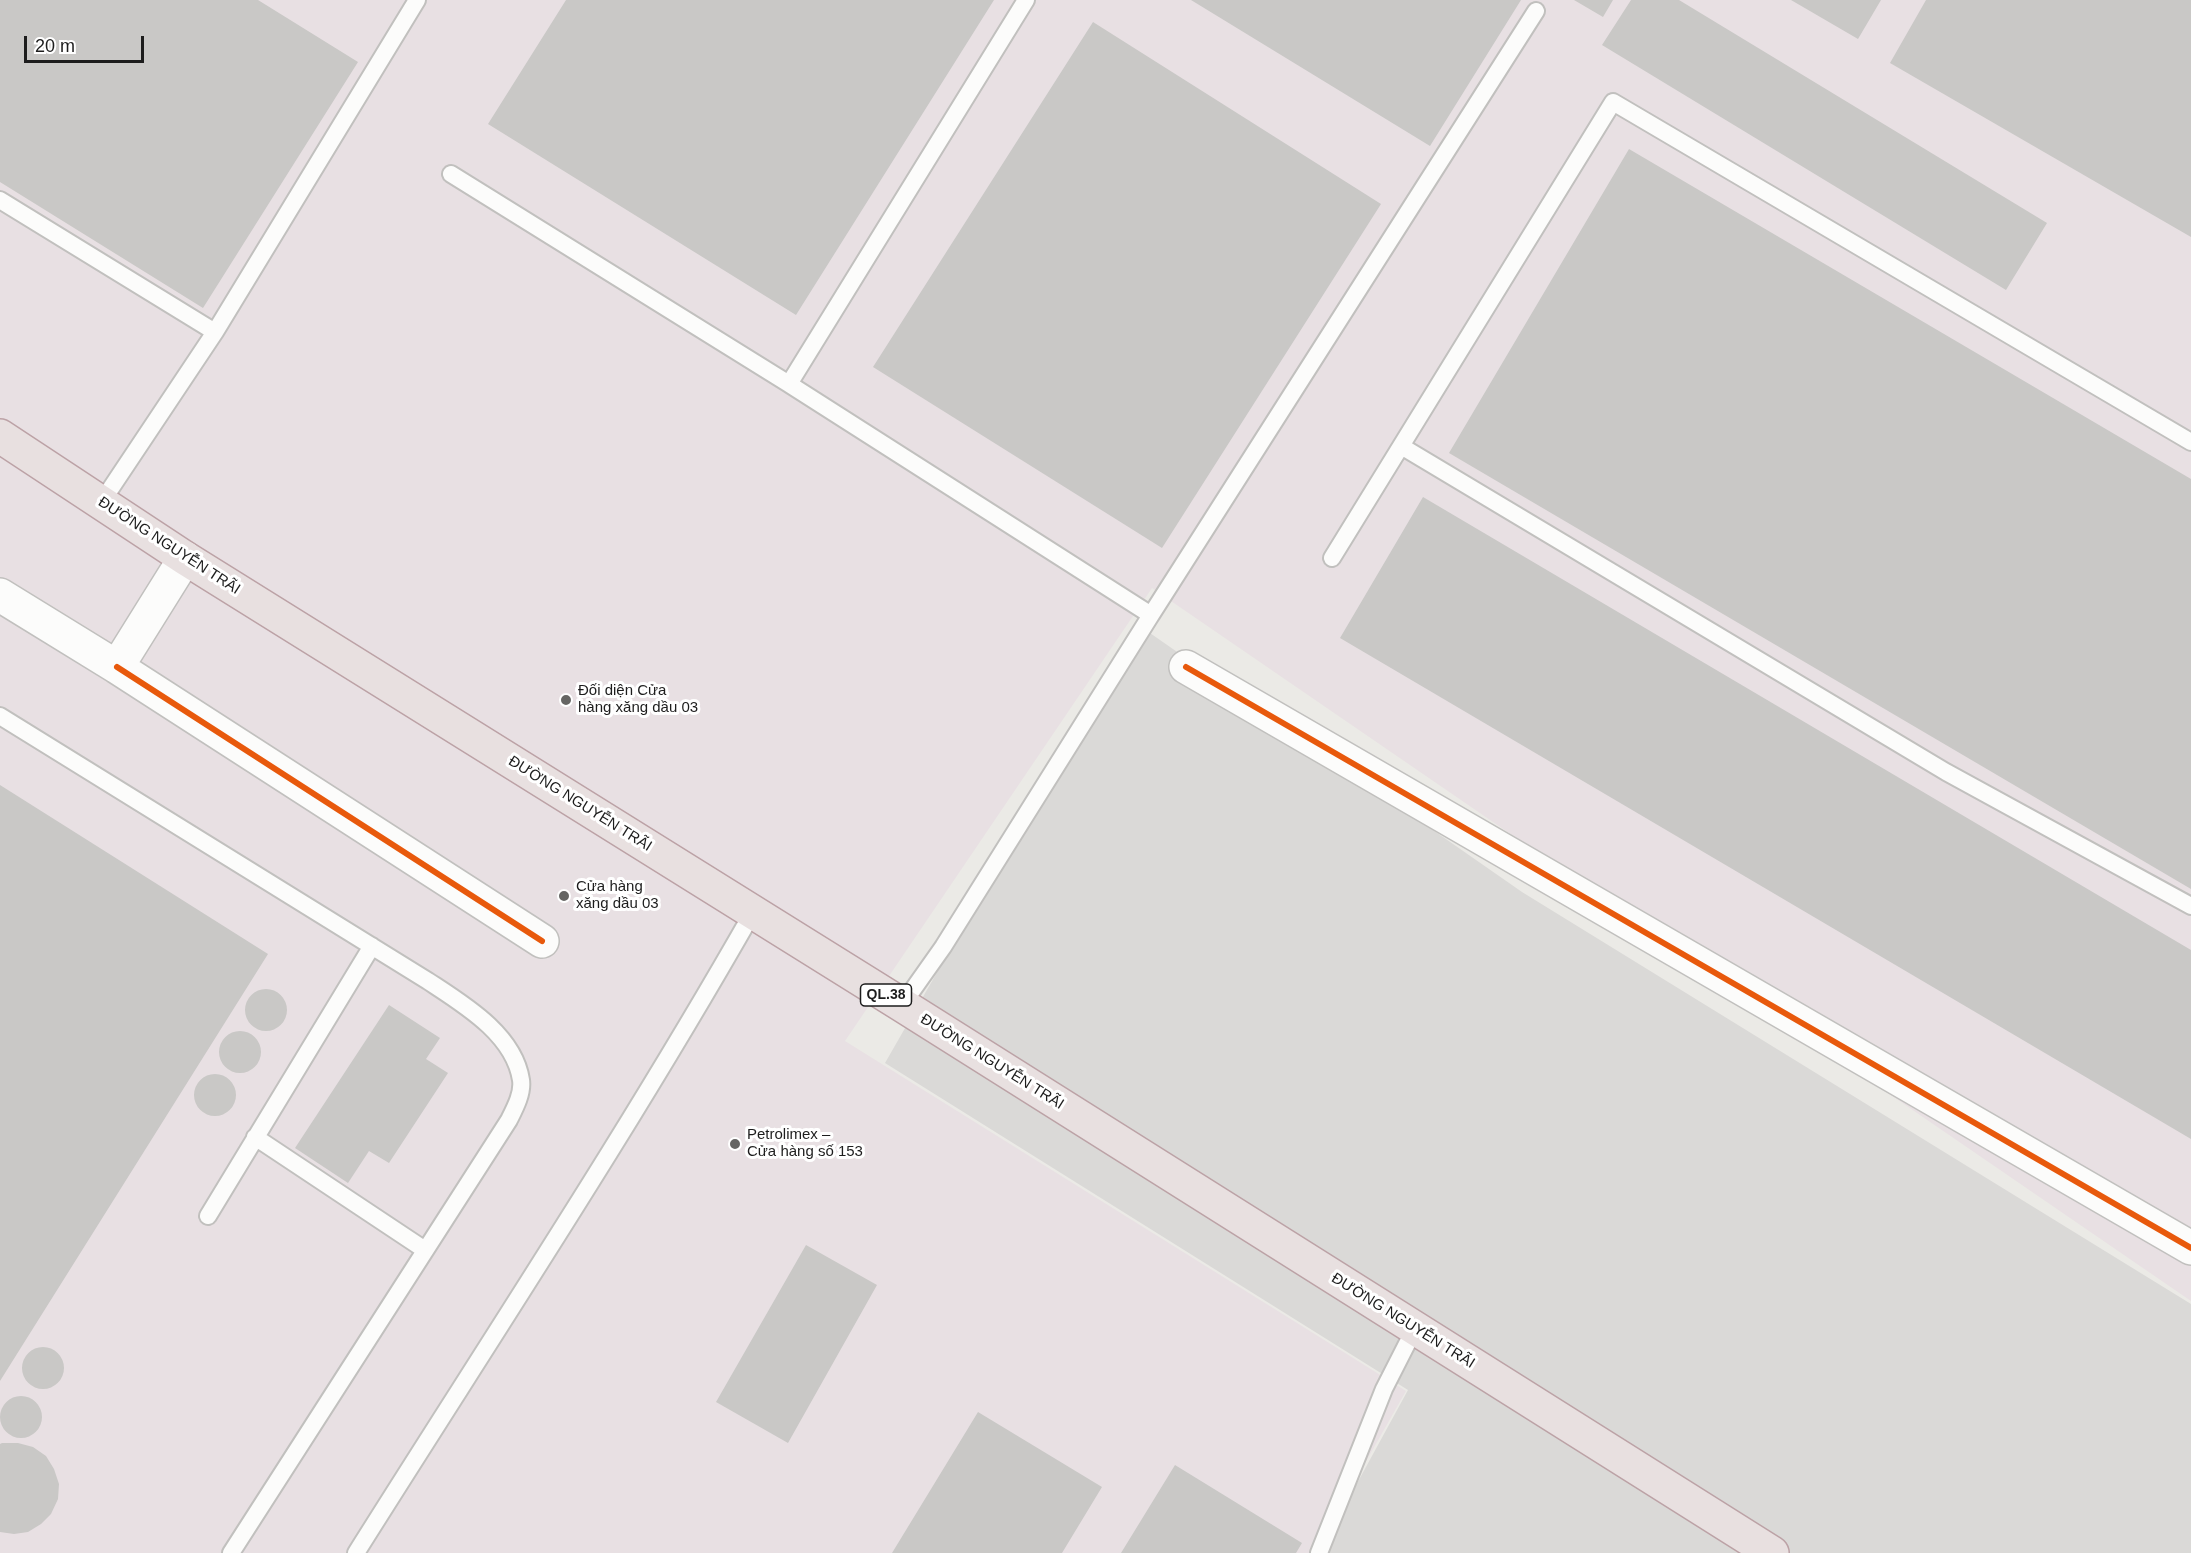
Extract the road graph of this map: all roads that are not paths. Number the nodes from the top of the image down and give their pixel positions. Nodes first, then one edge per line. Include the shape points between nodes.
1 (417, 0) edge
2 (1026, 0) edge
3 (1536, 11) dead end
4 (451, 174) dead end
5 (0, 200) edge
6 (215, 332) junction
7 (789, 384) junction
8 (0, 436) edge
9 (2191, 442) edge
10 (1401, 446) junction
11 (101, 503) junction
12 (185, 558) junction
13 (1332, 558) dead end
14 (0, 595) edge
15 (1151, 615) junction
16 (117, 667) junction
17 (1185, 667) dead end
18 (0, 716) edge
19 (2191, 906) edge
20 (753, 912) junction
21 (542, 940) dead end
22 (372, 946) junction
23 (902, 1005) junction
24 (255, 1137) junction
25 (208, 1216) dead end
26 (2191, 1248) edge
27 (425, 1250) junction
28 (1414, 1328) junction
29 (231, 1553) edge
30 (356, 1553) edge
31 (1319, 1553) edge
32 (1772, 1553) edge

1 - 6 lane
2 - 7 lane
3 - 15 lane
4 - 7 lane
5 - 6 lane
6 - 11 lane
7 - 15 lane
8 - 11 highway, ĐƯỜNG NGUYỄN TRÃI / QL.38
9 - 10 lane via 1613,102
10 - 13 lane
10 - 19 lane via 1946,772
11 - 12 highway, ĐƯỜNG NGUYỄN TRÃI / QL.38
12 - 16 street
12 - 20 highway, ĐƯỜNG NGUYỄN TRÃI / QL.38
14 - 16 street
15 - 23 lane via 943,947
16 - 21 street
17 - 26 street
18 - 22 lane
20 - 23 highway, ĐƯỜNG NGUYỄN TRÃI / QL.38
20 - 30 lane via 595,1173
22 - 24 lane
22 - 27 lane via 473,1011 505,1043 522,1081 509,1120
23 - 28 highway, ĐƯỜNG NGUYỄN TRÃI / QL.38
24 - 25 lane
24 - 27 lane
27 - 29 lane
28 - 31 lane via 1384,1389
28 - 32 highway, ĐƯỜNG NGUYỄN TRÃI / QL.38

